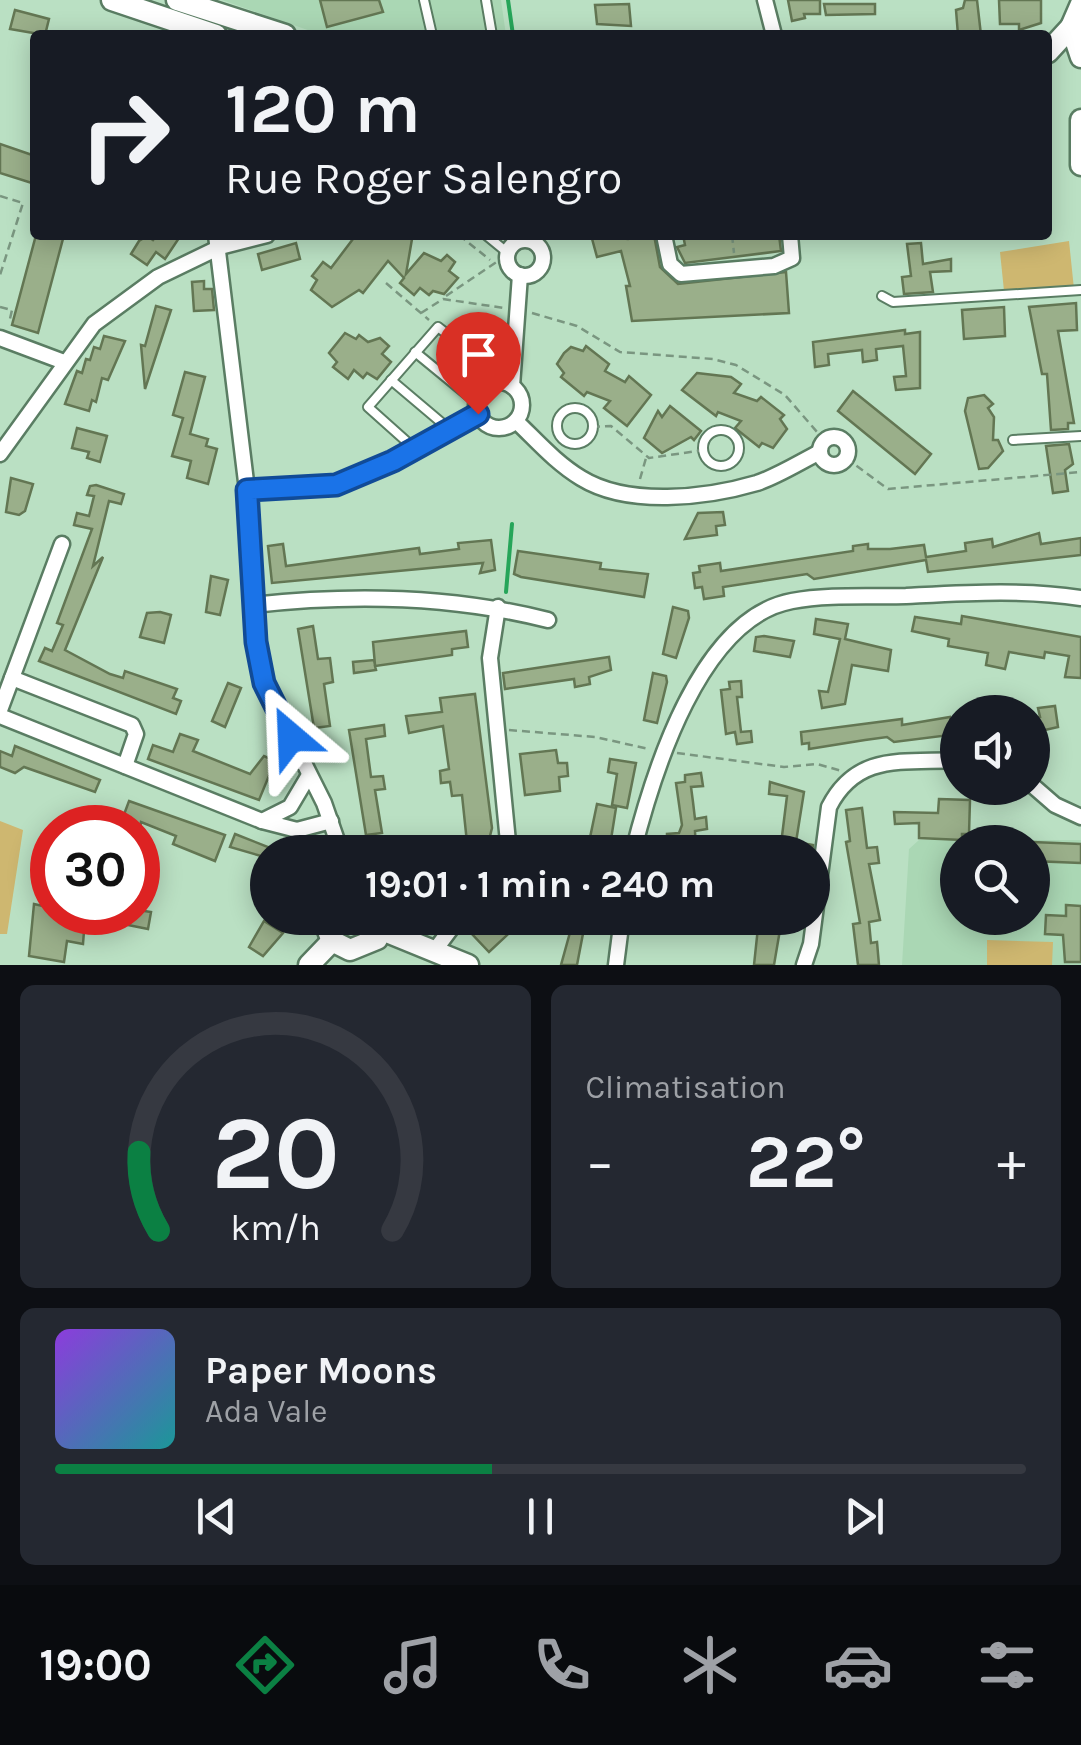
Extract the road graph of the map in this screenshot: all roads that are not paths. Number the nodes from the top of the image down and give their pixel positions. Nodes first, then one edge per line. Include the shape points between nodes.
1 (112, 0) edge
2 (424, 0) edge
3 (486, 0) edge
4 (765, 0) edge
5 (1075, 10) edge
6 (170, 13) edge
7 (206, 30) edge
8 (259, 30) edge
9 (431, 30) edge
10 (491, 30) edge
11 (773, 30) edge
12 (1052, 46) edge
13 (1052, 53) edge
14 (1081, 58) edge
15 (1081, 120) edge
16 (1081, 165) edge
17 (490, 240) edge
18 (520, 240) edge
19 (529, 240) edge
20 (665, 240) edge
21 (790, 240) edge
22 (218, 241) edge
23 (502, 257) junction
24 (520, 275) junction
25 (1081, 290) edge
26 (882, 296) dead end
27 (2, 339) edge
28 (415, 352) junction
29 (64, 362) junction
30 (391, 380) junction
31 (507, 384) junction
32 (477, 408) junction
33 (516, 422) junction
34 (450, 430) junction
35 (560, 436) junction
36 (1081, 436) edge
37 (1014, 440) dead end
38 (823, 446) junction
39 (415, 449) junction
40 (546, 450) junction
41 (0, 454) edge
42 (725, 465) junction
43 (731, 489) junction
44 (247, 490) junction
45 (62, 544) dead end
46 (1081, 598) edge
47 (253, 605) junction
48 (498, 607) junction
49 (548, 620) dead end
50 (12, 678) junction
51 (0, 713) edge
52 (940, 761) edge
53 (125, 766) junction
54 (310, 775) junction
55 (1050, 801) edge
56 (1081, 817) edge
57 (262, 821) junction
58 (331, 821) junction
59 (336, 835) edge
60 (507, 835) edge
61 (639, 835) edge
62 (330, 935) edge
63 (373, 935) edge
64 (405, 935) edge
65 (446, 935) edge
66 (620, 935) edge
67 (332, 941) junction
68 (435, 950) junction
69 (310, 965) edge
70 (468, 965) edge
71 (616, 965) edge
72 (804, 965) edge

1 - 6 street
2 - 9 lane
3 - 10 lane
4 - 11 street
5 - 12 street
5 - 14 street
6 - 7 street
6 - 8 street
13 - 14 street
15 - 16 street
17 - 23 lane
18 - 23 street
19 - 24 street via 541,248 543,260 532,275
20 - 21 street via 674,271 774,266 792,258
22 - 29 street via 94,324
22 - 44 street
23 - 24 street
24 - 31 street
25 - 26 lane via 893,302
27 - 29 street
28 - 30 lane
28 - 31 lane via 438,327
28 - 32 lane
29 - 41 street
30 - 34 lane
30 - 39 lane via 368,406
31 - 32 street via 487,385
31 - 33 street via 522,407
32 - 33 street via 495,428
32 - 34 street
33 - 40 street
34 - 39 street
35 - 35 lane via 557,422 568,410 585,412 592,426 588,437 578,444
35 - 40 lane
36 - 37 lane
38 - 38 street via 831,465 846,458 837,438
38 - 43 street via 760,482
39 - 44 street via 336,485
40 - 43 street via 602,489 664,496
42 - 42 lane via 738,454 738,443 731,434 715,432 704,450 709,460
42 - 43 lane
44 - 47 street
45 - 50 street
46 - 61 street via 1020,591 792,601 746,620 708,661 666,752
47 - 48 street via 323,597
47 - 54 street via 264,683
48 - 49 street
48 - 60 street via 490,658
50 - 51 street
50 - 53 street via 132,725 136,734
51 - 53 street
52 - 72 street via 873,765 839,788 830,807
53 - 57 street
54 - 57 street via 290,807
54 - 58 street
55 - 56 street
57 - 58 street via 296,830
58 - 59 street
62 - 67 street
63 - 67 street via 360,949
64 - 68 street
65 - 68 street
66 - 71 street
67 - 69 street
68 - 70 street

